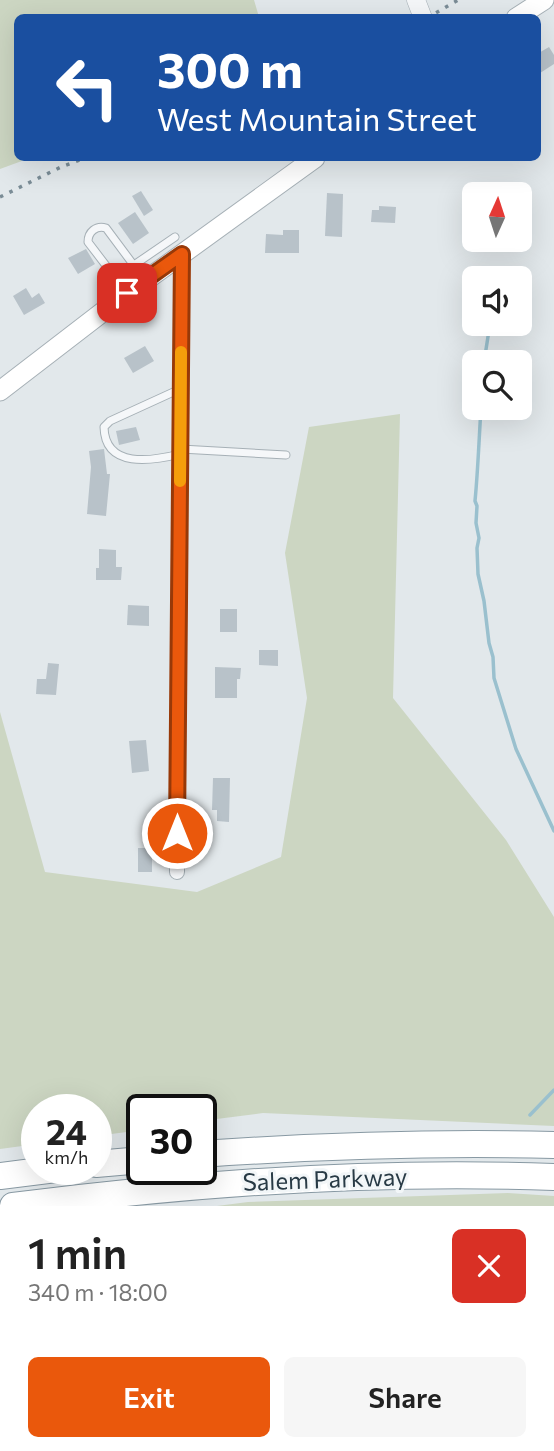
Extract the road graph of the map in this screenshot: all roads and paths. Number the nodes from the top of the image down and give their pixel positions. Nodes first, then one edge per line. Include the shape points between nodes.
1 (544, 0) edge
2 (522, 14) edge
3 (310, 161) edge
4 (178, 246) junction
5 (139, 273) junction
6 (127, 293) junction
7 (181, 389) junction
8 (0, 391) edge
9 (180, 451) junction
10 (286, 455) dead end
11 (177, 872) dead end
12 (554, 1145) edge
13 (217, 1153) edge
14 (21, 1173) edge
15 (0, 1176) edge
16 (554, 1177) edge
17 (13, 1206) edge

1 - 2 main road
3 - 4 main road
4 - 5 main road
4 - 7 street
5 - 6 main road
5 - 6 lane via 106,228 89,234 88,242
6 - 8 main road
7 - 9 street
7 - 9 lane via 104,427 111,448 127,458 154,459
9 - 10 lane
9 - 11 street
12 - 13 highway, Salem Parkway
14 - 15 highway
16 - 17 highway, Salem Parkway via 274,1181

